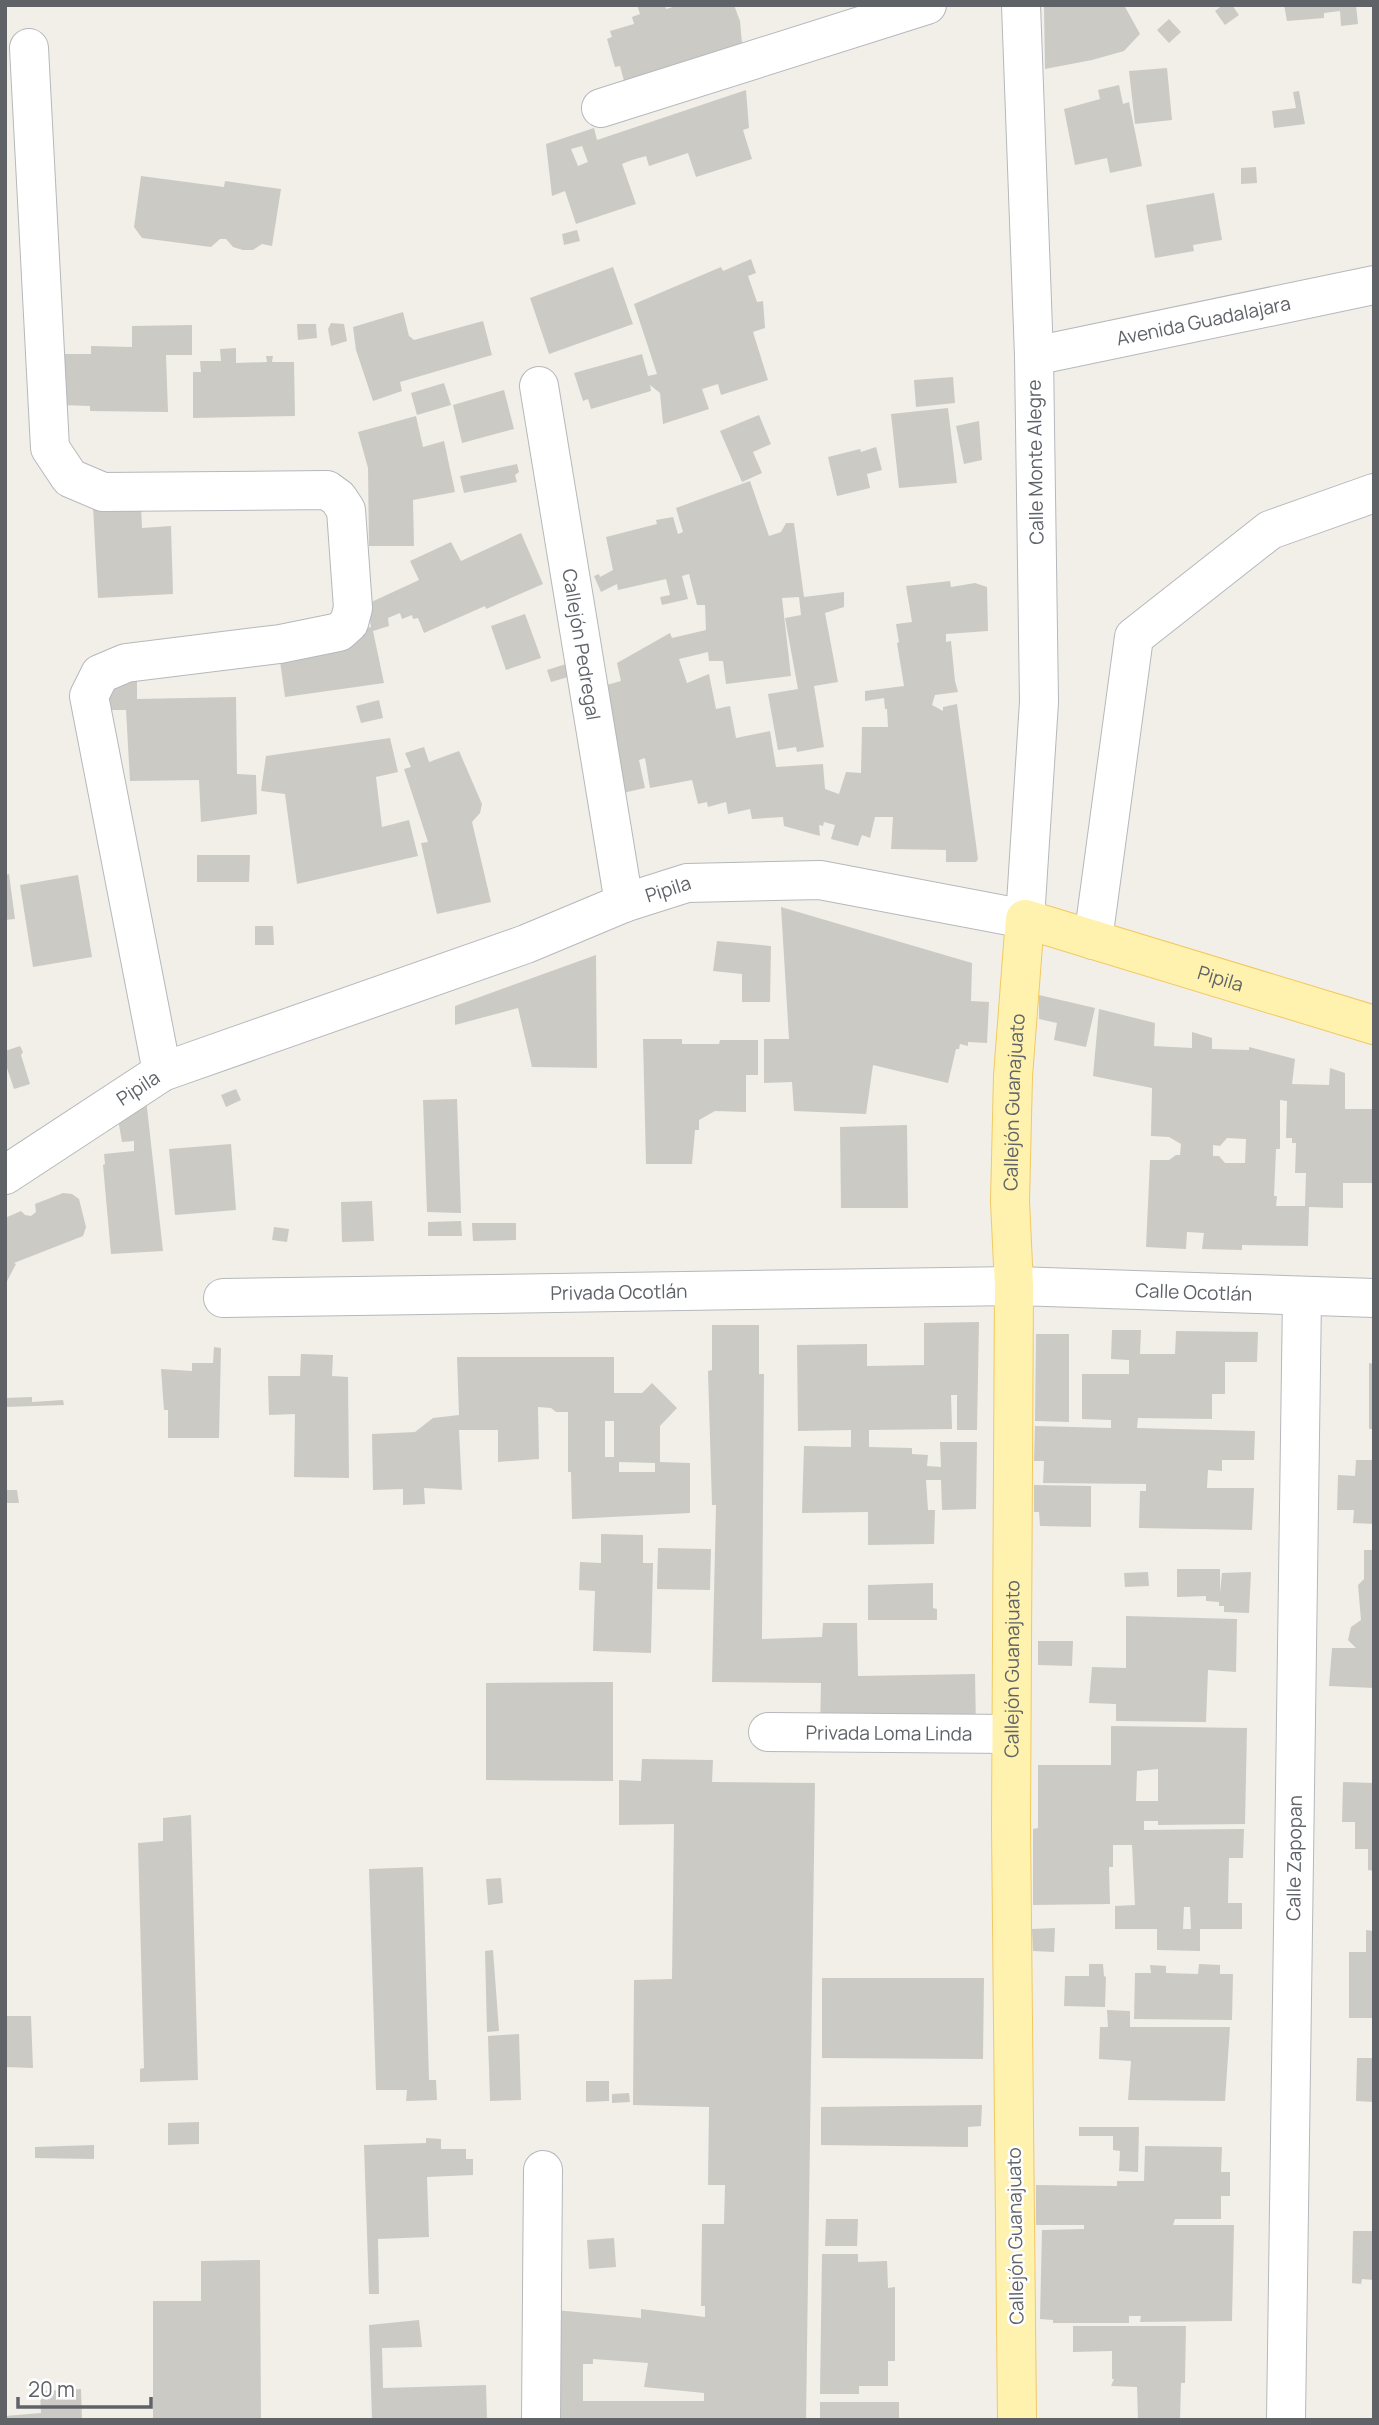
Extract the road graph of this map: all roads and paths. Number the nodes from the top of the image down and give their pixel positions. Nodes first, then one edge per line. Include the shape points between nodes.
1 (927, 5) edge
2 (1021, 5) edge
3 (29, 48) dead end
4 (601, 108) dead end
5 (1374, 285) edge
6 (1034, 356) junction
7 (539, 386) dead end
8 (1374, 493) edge
9 (624, 903) junction
10 (1025, 919) junction
11 (1093, 940) junction
12 (1374, 1025) edge
13 (162, 1072) junction
14 (5, 1175) edge
15 (1014, 1286) junction
16 (1302, 1297) junction
17 (223, 1298) dead end
18 (1374, 1298) edge
19 (768, 1732) dead end
20 (1011, 1734) junction
21 (543, 2170) dead end
22 (541, 2420) edge
23 (1017, 2420) edge
24 (1286, 2420) edge

1 - 4 street
2 - 6 street, Calle Monte Alegre
3 - 13 street via 50,448 69,478 103,492 327,489 346,510 353,608 349,623 339,632 126,663 100,674 89,696
5 - 6 street, Avenida Guadalajara
6 - 10 street, Calle Monte Alegre via 1039,702
7 - 9 street, Callejón Pedregal
8 - 11 street via 1270,530 1134,637
9 - 10 street, Pipila via 687,883 820,880
9 - 13 street, Pipila via 526,944
10 - 11 main road, Pipila
10 - 15 main road, Callejón Guanajuato via 1013,1076 1010,1201
11 - 12 main road, Pipila
13 - 14 street, Pipila
15 - 16 street, Calle Ocotlán
15 - 17 street, Privada Ocotlán
15 - 20 main road, Callejón Guanajuato
16 - 18 street, Calle Ocotlán
16 - 24 street, Calle Zapopan
19 - 20 street, Privada Loma Linda
20 - 23 main road, Callejón Guanajuato
21 - 22 street

